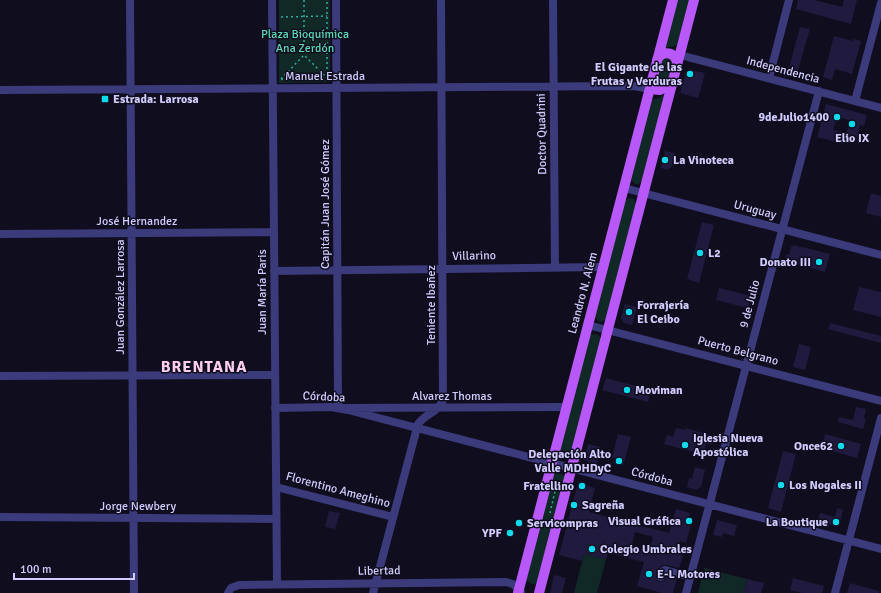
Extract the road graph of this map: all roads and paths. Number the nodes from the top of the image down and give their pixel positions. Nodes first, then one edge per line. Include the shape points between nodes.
1 (130, 0) edge
2 (272, 0) edge
3 (304, 0) edge
4 (327, 0) edge
5 (336, 0) edge
6 (441, 0) edge
7 (553, 0) edge
8 (673, 0) edge
9 (694, 0) edge
10 (789, 0) edge
11 (881, 3) edge
12 (304, 16) junction
13 (327, 16) junction
14 (281, 17) dead end
15 (304, 55) junction
16 (680, 55) junction
17 (657, 61) junction
18 (677, 66) junction
19 (327, 78) junction
20 (769, 78) junction
21 (673, 82) junction
22 (441, 87) junction
23 (554, 87) junction
24 (273, 88) junction
25 (336, 88) junction
26 (131, 89) junction
27 (650, 89) junction
28 (0, 90) edge
29 (819, 91) junction
30 (855, 101) junction
31 (881, 108) edge
32 (624, 188) junction
33 (644, 194) junction
34 (782, 230) junction
35 (274, 232) junction
36 (132, 233) junction
37 (0, 234) edge
38 (881, 255) edge
39 (603, 267) junction
40 (555, 268) junction
41 (443, 269) junction
42 (337, 270) junction
43 (274, 271) junction
44 (588, 325) junction
45 (608, 330) junction
46 (746, 366) junction
47 (133, 375) junction
48 (275, 375) junction
49 (0, 376) edge
50 (881, 401) edge
51 (566, 407) junction
52 (275, 408) junction
53 (338, 408) junction
54 (437, 408) junction
55 (881, 418) edge
56 (417, 428) junction
57 (552, 463) junction
58 (572, 468) junction
59 (556, 484) dead end
60 (276, 487) junction
61 (710, 504) junction
62 (0, 517) edge
63 (394, 517) junction
64 (134, 518) junction
65 (276, 519) junction
66 (548, 519) dead end
67 (849, 540) junction
68 (881, 549) edge
69 (661, 577) dead end
70 (690, 577) junction
71 (277, 584) junction
72 (376, 584) junction
73 (230, 590) edge
74 (520, 592) edge
75 (134, 593) edge
76 (373, 593) edge
77 (539, 593) edge
78 (686, 593) edge
79 (835, 593) edge

1 - 26 street, Juan González Larrosa
2 - 24 street, Juan María Paris
3 - 12 path
4 - 13 path
5 - 25 street, Capitán Juan José Gómez
6 - 22 street, Teniente Ibañez
7 - 23 street, Doctor Quadrini
8 - 17 main road, Leandro N. Alem
9 - 16 main road
10 - 20 street
11 - 30 street
12 - 13 path
12 - 14 path
12 - 15 path
13 - 19 path
15 - 19 path
15 - 19 path via 281,79
16 - 18 main road
16 - 20 street, Independencia
17 - 18 main road via 665,53 670,54 676,58
17 - 27 main road, Leandro N. Alem
18 - 21 main road
20 - 29 street, Independencia
21 - 27 main road via 660,90
21 - 33 main road
22 - 23 street, Manuel Estrada
22 - 25 street, Manuel Estrada
22 - 41 street, Teniente Ibañez
23 - 27 street, Manuel Estrada via 634,86
23 - 40 street, Doctor Quadrini
24 - 25 street, Manuel Estrada
24 - 26 street, Manuel Estrada
24 - 35 street, Juan María Paris
25 - 42 street, Capitán Juan José Gómez
26 - 28 street, Manuel Estrada
26 - 36 street, Juan González Larrosa
27 - 32 main road, Leandro N. Alem
29 - 30 street, Independencia
29 - 34 street, 9 de Julio
30 - 31 street, Independencia
32 - 33 street, Uruguay
32 - 39 main road, Leandro N. Alem
33 - 34 street, Uruguay
33 - 45 main road
34 - 38 street, Uruguay
34 - 46 street, 9 de Julio
35 - 36 street, José Hernandez
35 - 43 street, Juan María Paris
36 - 37 street, José Hernandez
36 - 47 street, Juan González Larrosa
39 - 40 street, Villarino
39 - 44 main road, Leandro N. Alem
40 - 41 street, Villarino
41 - 42 street, Villarino
41 - 54 street, Teniente Ibañez via 444,400
42 - 43 street, Villarino
42 - 53 street, Capitán Juan José Gómez
43 - 48 street, Juan María Paris
44 - 45 street, Puerto Belgrano
44 - 51 main road, Leandro N. Alem
45 - 46 street, Puerto Belgrano
45 - 58 main road
46 - 50 street, Puerto Belgrano
46 - 61 street, 9 de Julio
47 - 48 street
47 - 49 street
47 - 64 street, Juan González Larrosa
48 - 52 street, Juan María Paris
51 - 54 street, Alvarez Thomas
51 - 57 main road, Leandro N. Alem
52 - 53 street, Córdoba
52 - 60 street, Juan María Paris
53 - 54 street, Alvarez Thomas
53 - 56 street, Córdoba
54 - 56 street via 420,420
55 - 67 street
56 - 57 street, Córdoba
56 - 63 street
57 - 58 street, Córdoba
57 - 74 main road, Leandro N. Alem
58 - 61 street, Córdoba
58 - 77 main road
59 - 66 path
60 - 63 street, Florentino Ameghino
60 - 65 street, Juan María Paris
61 - 67 street, Córdoba
61 - 70 street, 9 de Julio
62 - 64 street, Jorge Newbery
63 - 72 street
64 - 65 street, Jorge Newbery
64 - 75 street, Juan González Larrosa
65 - 71 street, Juan María Paris
67 - 68 street, Córdoba
67 - 79 street
69 - 70 street via 665,570
70 - 78 street, 9 de Julio
71 - 72 street, Libertad
71 - 73 street, Libertad via 239,585
72 - 74 street, Libertad via 506,582 511,583
72 - 76 street

